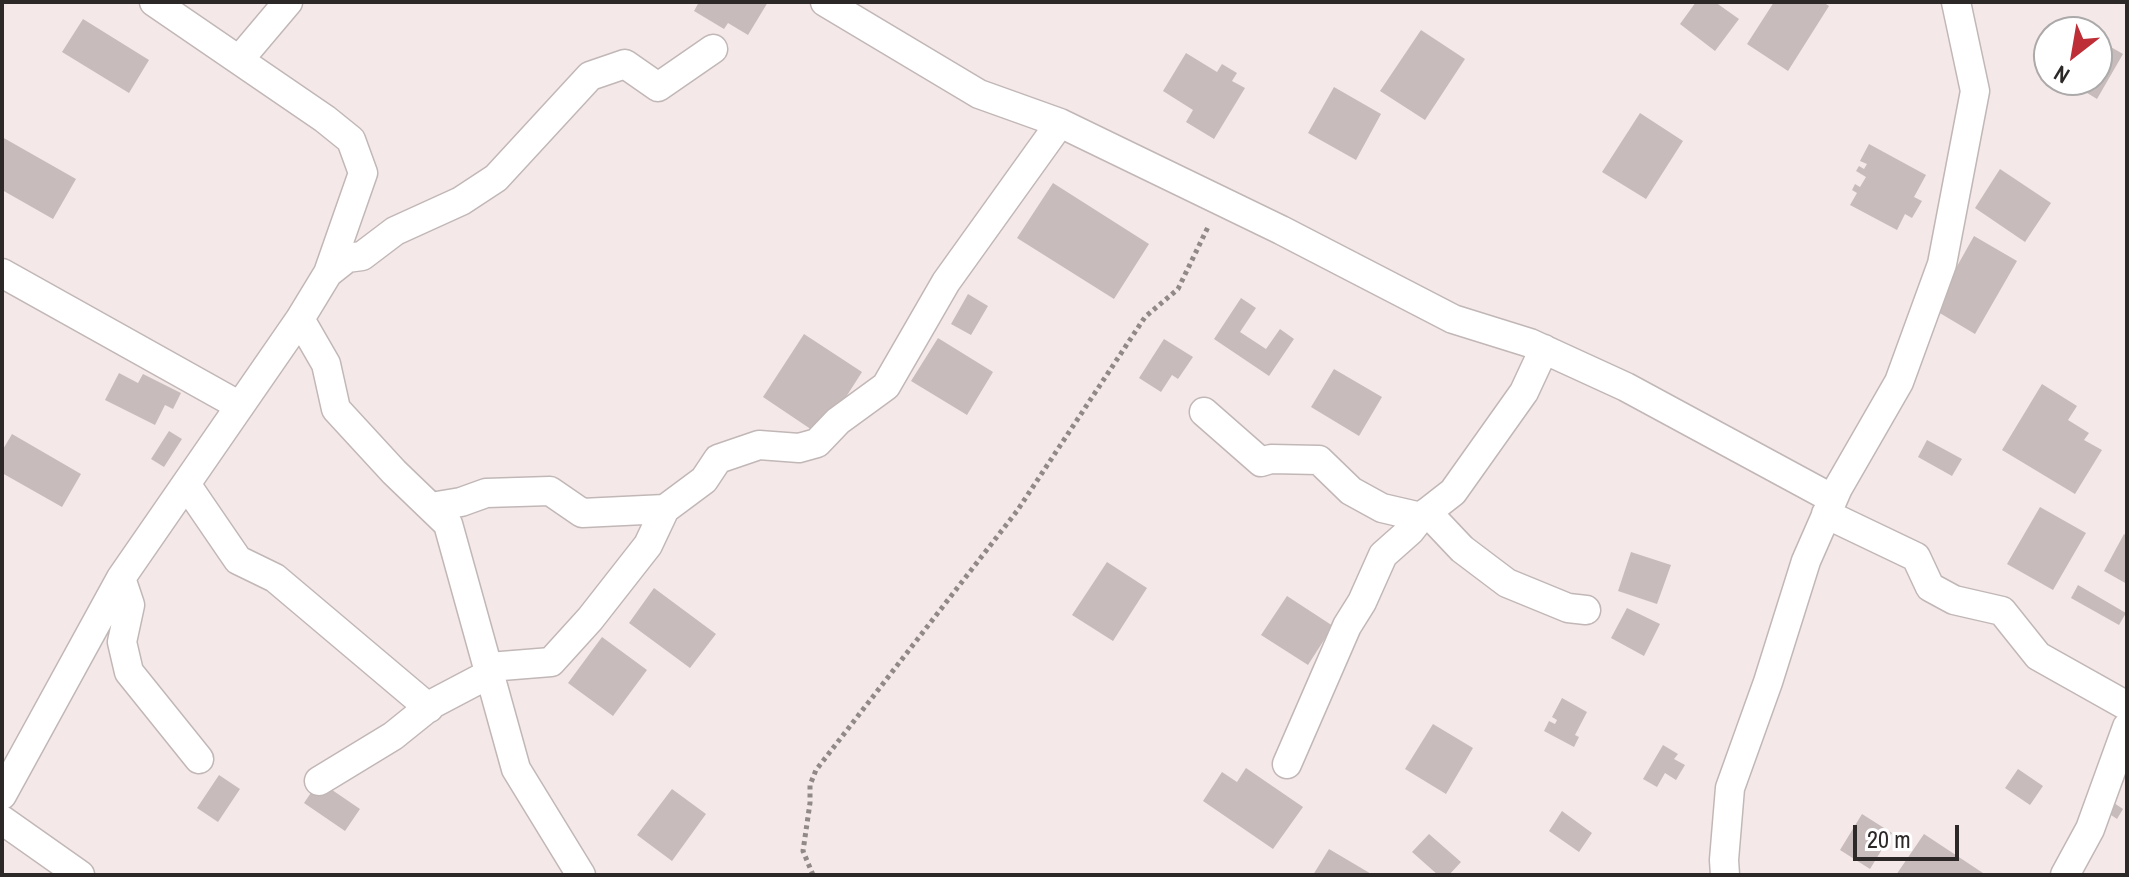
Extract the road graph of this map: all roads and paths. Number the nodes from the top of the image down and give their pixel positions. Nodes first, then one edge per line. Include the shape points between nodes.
1 (154, 2) edge
2 (288, 2) edge
3 (825, 2) edge
4 (1956, 2) edge
5 (713, 49) dead end
6 (239, 60) junction
7 (1060, 123) junction
8 (1221, 201) junction
9 (2, 273) edge
10 (328, 273) junction
11 (300, 319) junction
12 (1544, 349) junction
13 (240, 406) junction
14 (1204, 412) dead end
15 (186, 484) junction
16 (1830, 506) junction
17 (431, 507) junction
18 (665, 509) junction
19 (1424, 514) junction
20 (121, 578) junction
21 (1586, 610) dead end
22 (490, 670) junction
23 (2127, 706) edge
24 (429, 708) junction
25 (2127, 727) edge
26 (199, 759) dead end
27 (1287, 764) dead end
28 (319, 781) dead end
29 (2, 795) edge
30 (2, 820) edge
31 (80, 875) edge
32 (581, 875) edge
33 (813, 875) edge
34 (1725, 875) edge
35 (2065, 875) edge

1 - 6 street
2 - 6 street
3 - 7 street via 979,94
4 - 16 street via 1975,91 1942,264 1899,382
5 - 10 street via 658,87 625,64 590,76 496,178
6 - 10 street via 351,140 363,173
7 - 8 street
7 - 18 street via 946,282 886,386 817,443 799,448 759,445 718,459 704,480
8 - 12 street via 1453,319
8 - 33 path via 1178,289 1145,317 1017,511 816,770 803,851
9 - 13 street
10 - 11 street
11 - 13 street
11 - 17 street via 326,364 336,409
12 - 16 street via 1626,387
12 - 19 street via 1524,392 1453,492
13 - 15 street
14 - 19 street via 1261,462 1319,460 1351,491 1382,508
15 - 20 street
15 - 24 street via 238,560 275,578
16 - 23 street via 1916,557 1930,587 1954,600 2002,611 2038,656
16 - 34 street via 1806,561 1730,788
17 - 18 street via 486,493 550,491 582,513
17 - 22 street via 448,524
18 - 22 street via 648,545 551,662
19 - 21 street via 1507,583
19 - 27 street via 1383,555
20 - 26 street via 130,605 122,642 129,672
20 - 29 street
22 - 24 street
22 - 32 street via 516,769
24 - 28 street
25 - 35 street via 2090,829
30 - 31 street

